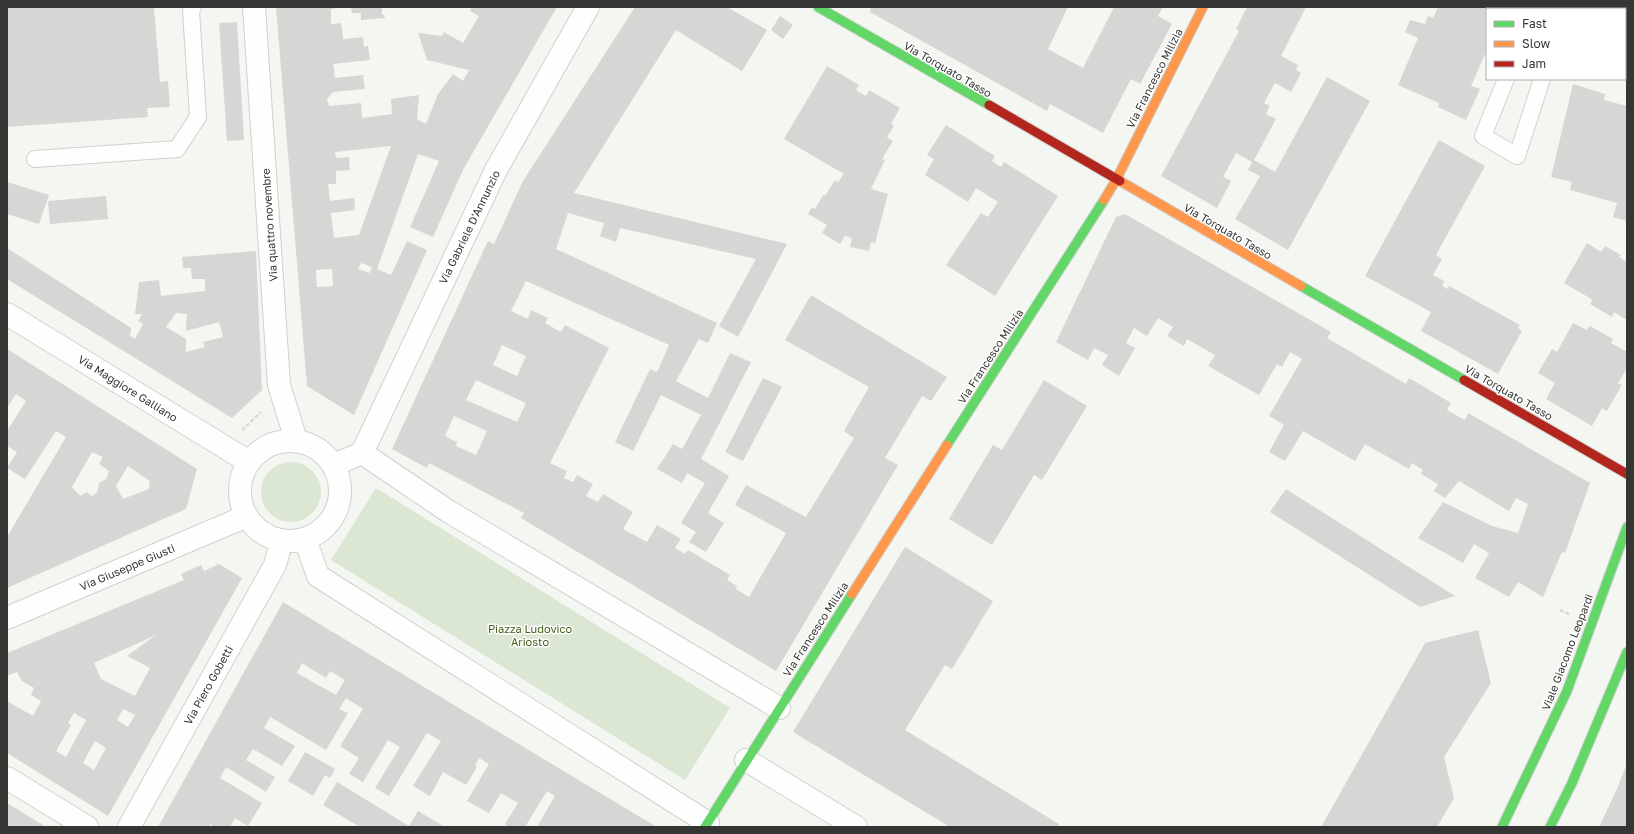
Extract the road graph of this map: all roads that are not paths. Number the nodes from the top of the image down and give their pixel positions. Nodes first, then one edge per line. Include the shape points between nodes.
1 (193, 7) edge
2 (254, 7) edge
3 (588, 7) edge
4 (818, 7) edge
5 (1203, 7) edge
6 (1506, 80) edge
7 (1542, 80) edge
8 (35, 159) dead end
9 (1116, 180) junction
10 (7, 314) edge
11 (296, 440) junction
12 (362, 453) junction
13 (249, 462) junction
14 (334, 465) junction
15 (1627, 474) edge
16 (247, 516) junction
17 (1627, 527) edge
18 (305, 539) junction
19 (282, 540) junction
20 (7, 618) edge
21 (1627, 652) edge
22 (779, 708) junction
23 (746, 760) junction
24 (7, 778) edge
25 (706, 825) edge
26 (87, 827) edge
27 (129, 827) edge
28 (856, 827) edge
29 (1502, 827) edge
30 (1550, 827) edge

1 - 8 lane via 190,11 198,117 177,149
2 - 11 street, Via quattro novembre via 279,385
3 - 12 street, Via Gabriele D'Annunzio via 496,170
4 - 9 street, Via Torquato Tasso
5 - 9 street, Via Francesco Milizia
6 - 7 lane via 1483,136 1517,156
9 - 15 street, Via Torquato Tasso
9 - 22 street, Via Francesco Milizia
10 - 13 street, Via Maggiore Galliano
11 - 13 street via 269,445
11 - 14 street via 311,444 324,453
12 - 14 street
12 - 22 street via 448,511
13 - 16 street via 242,475 240,488 241,502
14 - 18 street via 341,494 337,509 330,522 319,532
16 - 19 street via 268,536
16 - 20 street, Via Giuseppe Giusti
17 - 29 street, Viale Giacomo Leopardi via 1567,691
18 - 19 street
18 - 25 street via 318,576
19 - 27 street, Via Piero Gobetti via 275,565
21 - 30 street via 1572,783
22 - 23 street
23 - 25 street
23 - 28 street
24 - 26 street

